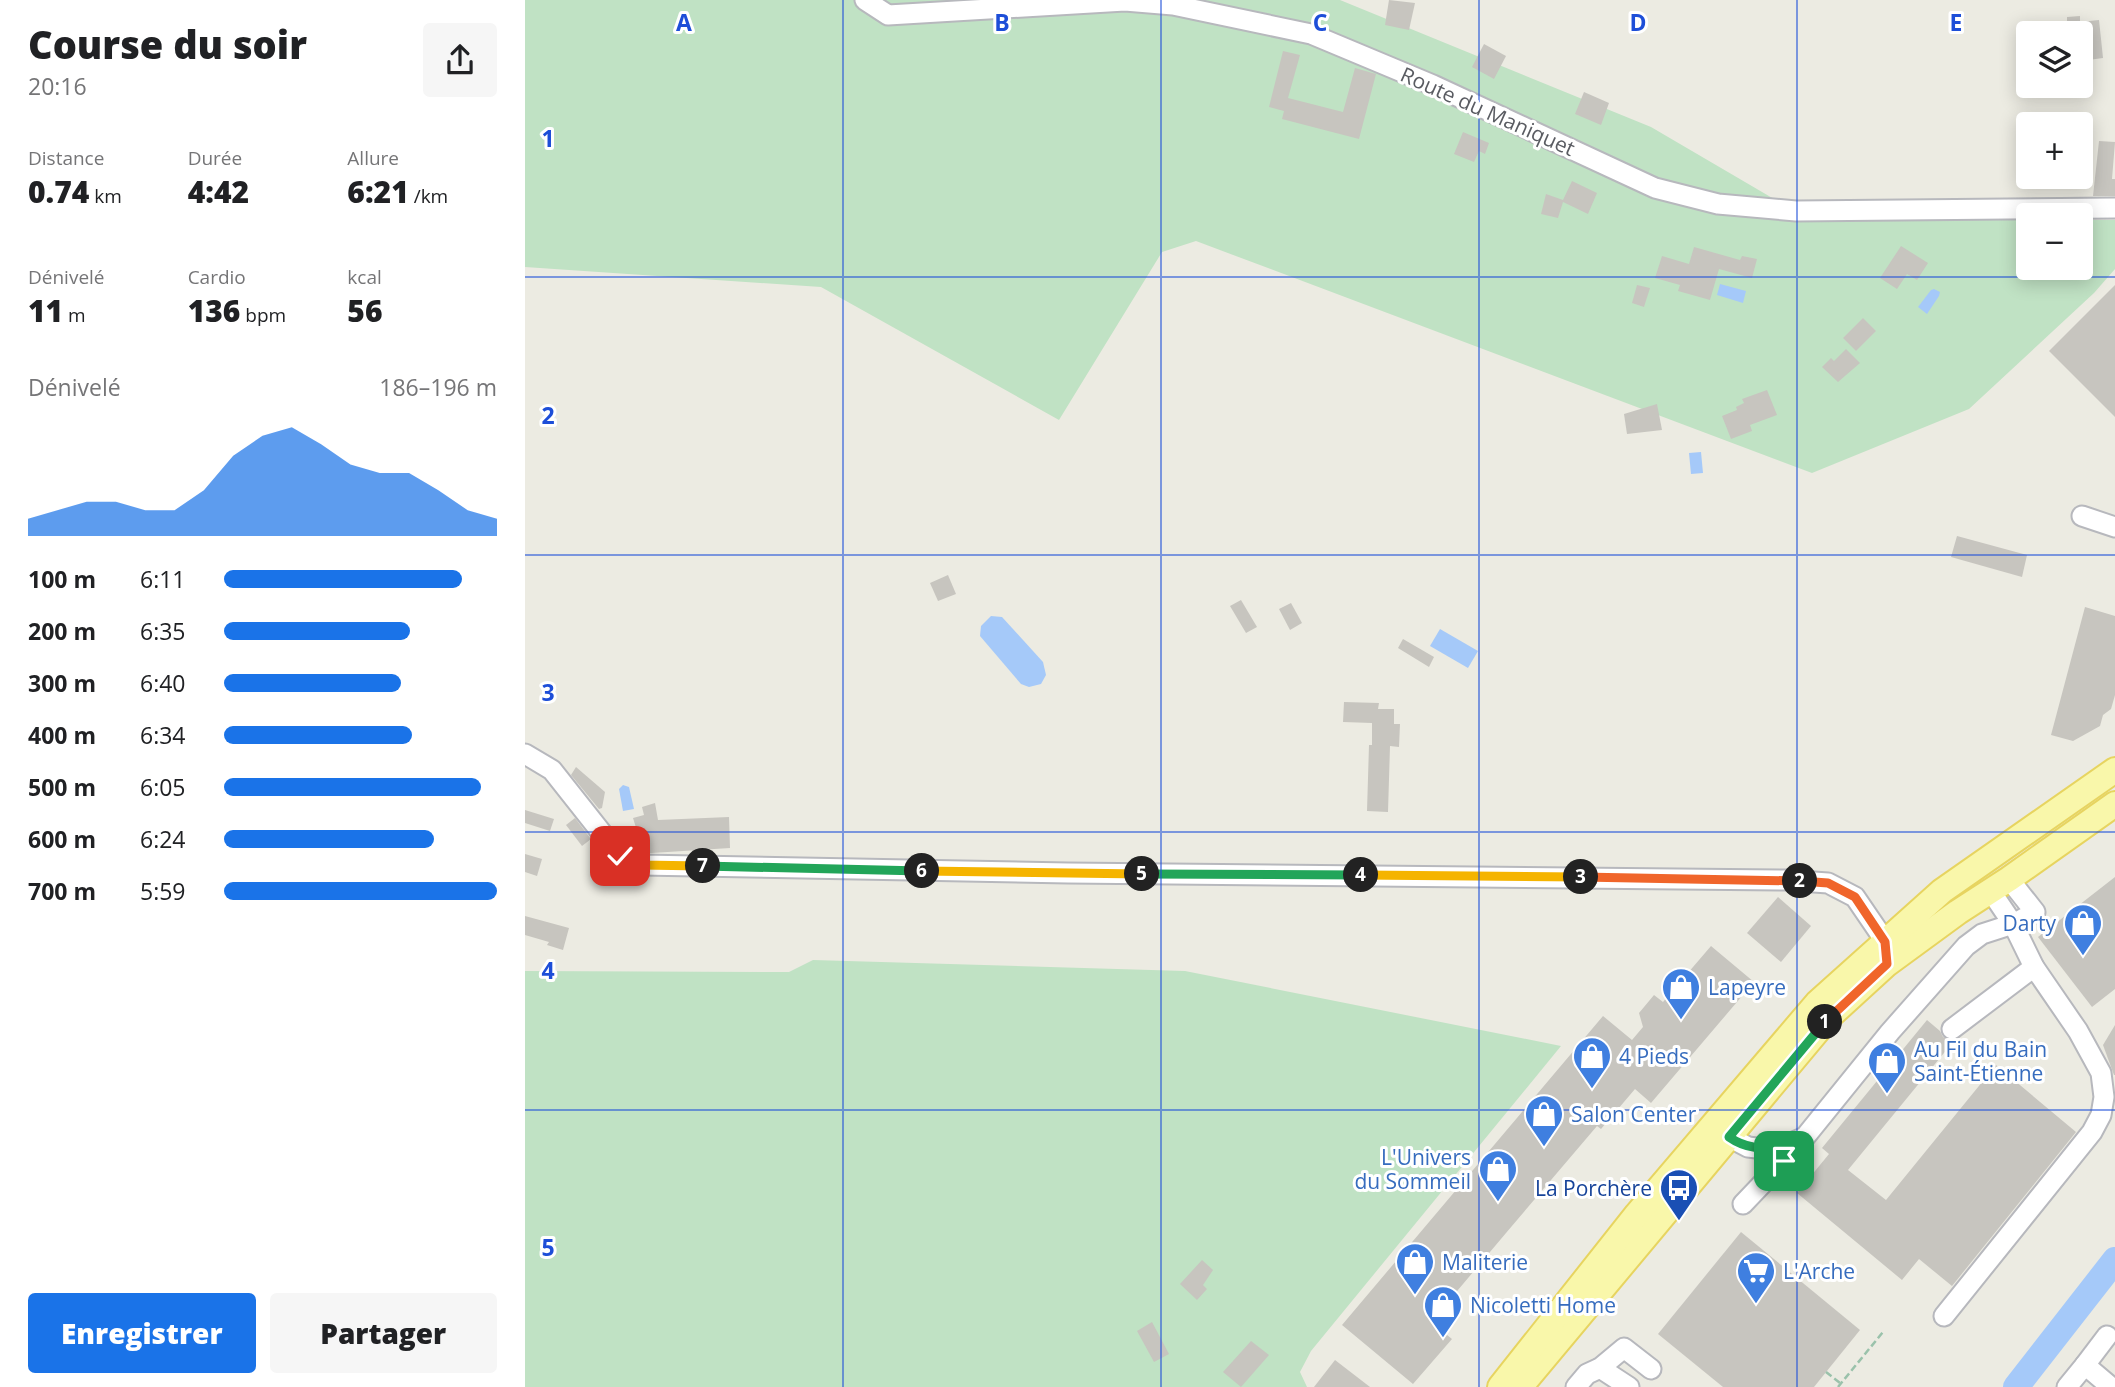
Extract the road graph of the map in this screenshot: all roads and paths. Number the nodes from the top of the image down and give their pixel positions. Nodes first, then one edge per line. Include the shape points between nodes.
1 (865, 0) edge
2 (2115, 208) edge
3 (2082, 516) dead end
4 (2115, 527) edge
5 (525, 754) edge
6 (2115, 770) edge
7 (2115, 804) edge
8 (1982, 863) junction
9 (2000, 885) junction
10 (2013, 924) junction
11 (1886, 953) junction
12 (2034, 967) junction
13 (1951, 1029) dead end
14 (1729, 1137) junction
15 (1782, 1147) junction
16 (1743, 1204) dead end
17 (1944, 1316) dead end
18 (1883, 1332) dead end
19 (2107, 1336) dead end
20 (2085, 1366) junction
21 (1600, 1368) junction
22 (1651, 1369) dead end
23 (1826, 1372) dead end
24 (1839, 1385) edge
25 (1500, 1387) edge
26 (1521, 1387) edge
27 (1576, 1387) edge
28 (1629, 1387) edge
29 (2067, 1387) edge
30 (2111, 1387) edge

1 - 2 street, Route du Maniquet via 888,15 1125,1 1174,5 1311,34 1655,188 1718,204 1795,211
3 - 4 street
5 - 11 street via 552,770 620,856 641,865 1786,880 1828,883 1855,897
6 - 8 main road
7 - 9 main road
8 - 9 main road
8 - 11 main road via 1941,891
9 - 10 street
9 - 10 street via 2035,912
9 - 11 main road
10 - 12 street
10 - 15 street via 1982,934 1966,946 1805,1137
11 - 14 main road
11 - 25 main road via 1817,1003 1637,1214
12 - 13 street
12 - 17 street via 2101,1073 2101,1115
14 - 15 street via 1748,1147
14 - 26 main road
15 - 16 street via 1784,1161
18 - 24 path
19 - 20 street
20 - 29 street
20 - 30 street
21 - 22 street via 1624,1348
21 - 27 street
21 - 28 street
23 - 24 path

